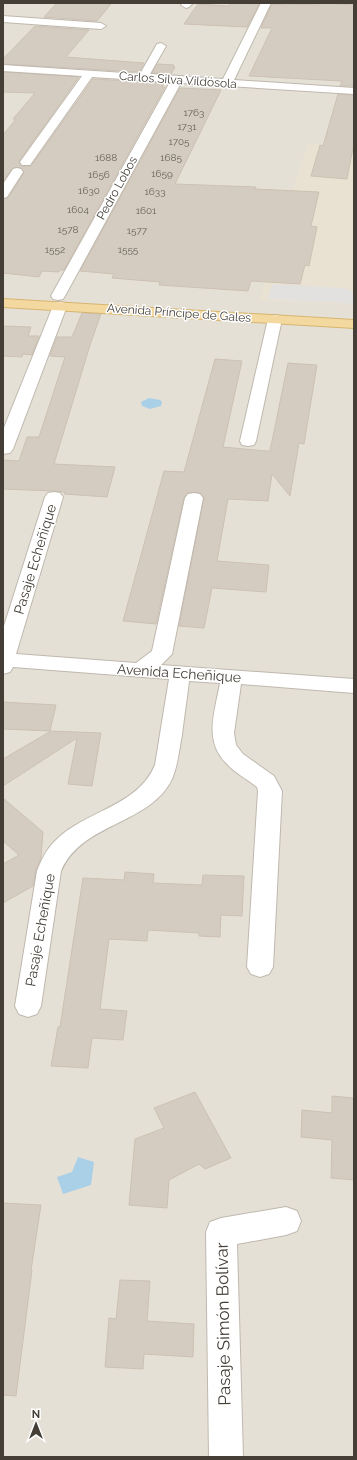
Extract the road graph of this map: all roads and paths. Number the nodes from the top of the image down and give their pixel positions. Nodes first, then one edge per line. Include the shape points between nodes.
1 (266, 3) edge
2 (3, 19) edge
3 (102, 26) dead end
4 (161, 46) dead end
5 (3, 68) edge
6 (89, 74) junction
7 (142, 77) junction
8 (177, 80) junction
9 (227, 83) junction
10 (354, 91) edge
11 (26, 162) dead end
12 (17, 172) dead end
13 (3, 194) edge
14 (3, 292) edge
15 (59, 301) junction
16 (3, 302) edge
17 (354, 314) edge
18 (275, 319) junction
19 (354, 324) edge
20 (248, 441) dead end
21 (4, 450) dead end
22 (54, 497) dead end
23 (194, 498) dead end
24 (162, 654) junction
25 (4, 663) edge
26 (141, 670) junction
27 (176, 673) junction
28 (231, 677) junction
29 (354, 686) edge
30 (260, 967) dead end
31 (28, 1006) dead end
32 (286, 1221) dead end
33 (226, 1457) edge

1 - 9 street
2 - 3 street
4 - 7 street
5 - 6 street, Carlos Silva Vildósola
6 - 7 street, Carlos Silva Vildósola
6 - 11 street
7 - 8 street, Carlos Silva Vildósola
8 - 9 street, Carlos Silva Vildósola
8 - 15 street, Pedro Lobos
9 - 10 street, Carlos Silva Vildósola
12 - 13 street
14 - 15 main road, Avenida Príncipe de Gales
15 - 16 main road, Avenida Príncipe de Gales
15 - 17 main road, Avenida Príncipe de Gales
15 - 18 main road, Avenida Príncipe de Gales
15 - 21 street, Pedro Lobos
18 - 19 main road, Avenida Príncipe de Gales
18 - 20 street
22 - 25 street, Pasaje Echeñique
23 - 24 street
24 - 26 street
24 - 27 street
25 - 26 street, Avenida Echeñique
26 - 27 street, Avenida Echeñique
27 - 28 street, Avenida Echeñique
27 - 31 street, Pasaje Echeñique via 166,765 161,779 145,796 76,835 61,848 54,859
28 - 29 street, Avenida Echeñique
28 - 30 street via 223,734 225,746 235,759 266,782 270,791
32 - 33 street, Pasaje Simón Bolívar via 221,1232

